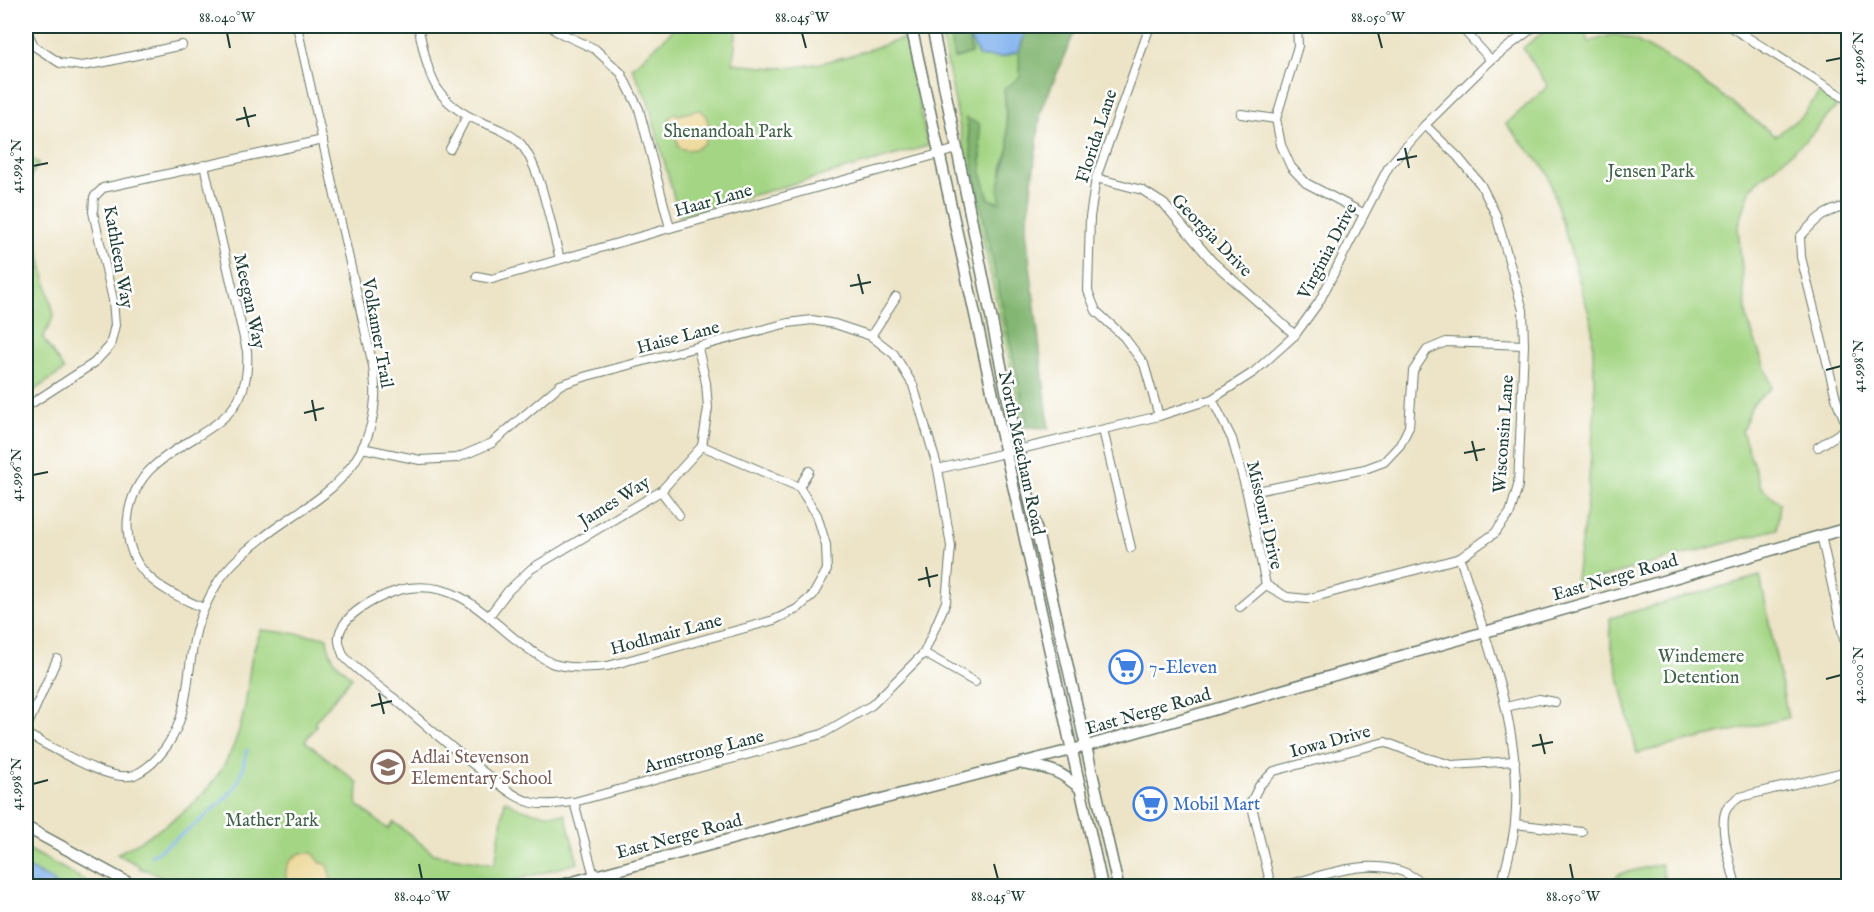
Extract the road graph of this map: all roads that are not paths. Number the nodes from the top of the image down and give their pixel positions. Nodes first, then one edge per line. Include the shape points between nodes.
1 (297, 26) edge
2 (418, 26) edge
3 (551, 26) edge
4 (911, 26) edge
5 (932, 26) edge
6 (1150, 26) edge
7 (1297, 26) edge
8 (1460, 26) edge
9 (1535, 26) edge
10 (1729, 26) edge
11 (26, 29) edge
12 (182, 45) dead end
13 (1491, 60) junction
14 (1848, 100) edge
15 (1241, 114) dead end
16 (467, 116) junction
17 (1276, 119) junction
18 (1425, 125) junction
19 (323, 140) junction
20 (450, 149) dead end
21 (957, 149) junction
22 (940, 154) junction
23 (204, 165) junction
24 (1096, 178) junction
25 (1848, 206) edge
26 (1363, 213) junction
27 (670, 228) junction
28 (560, 259) junction
29 (477, 276) dead end
30 (896, 297) dead end
31 (1295, 335) junction
32 (871, 336) junction
33 (1524, 345) junction
34 (698, 348) junction
35 (1212, 399) junction
36 (26, 407) edge
37 (1159, 416) junction
38 (1848, 428) edge
39 (1103, 430) junction
40 (702, 446) junction
41 (1818, 447) dead end
42 (362, 448) junction
43 (1018, 449) junction
44 (1004, 453) junction
45 (938, 469) junction
46 (809, 471) dead end
47 (799, 487) junction
48 (661, 491) junction
49 (1247, 493) junction
50 (679, 515) dead end
51 (1848, 528) edge
52 (1821, 536) junction
53 (1131, 548) dead end
54 (1460, 558) junction
55 (1266, 585) junction
56 (1240, 607) dead end
57 (203, 609) junction
58 (489, 616) junction
59 (1845, 620) edge
60 (1484, 632) junction
61 (338, 638) joint
62 (924, 653) junction
63 (1848, 658) edge
64 (57, 659) dead end
65 (975, 682) dead end
66 (1555, 702) dead end
67 (1506, 707) junction
68 (26, 729) edge
69 (26, 734) edge
70 (1087, 746) junction
71 (1072, 749) junction
72 (1515, 761) junction
73 (1020, 763) junction
74 (1848, 771) edge
75 (1081, 789) junction
76 (574, 802) junction
77 (1515, 824) junction
78 (26, 827) edge
79 (1582, 832) dead end
80 (598, 879) edge
81 (134, 886) edge
82 (558, 886) edge
83 (1102, 886) edge
84 (1118, 886) edge
85 (1271, 886) edge
86 (1283, 886) edge
87 (1429, 886) edge
88 (1501, 886) edge
89 (1736, 886) edge

1 - 19 street, Volkamer Trail
2 - 16 street via 430,76 450,105
3 - 27 street via 595,50 621,73 639,109
4 - 22 main road, North Meacham Road
5 - 21 main road, North Meacham Road
6 - 24 street, Florida Lane
7 - 17 street via 1298,46
8 - 13 street
9 - 13 street, Virginia Drive
10 - 14 street
11 - 12 street via 34,46 60,63 82,66
13 - 18 street, Virginia Drive
15 - 17 street
16 - 20 street
16 - 28 street via 519,142 534,166
17 - 26 street via 1281,146 1291,167 1306,183
18 - 26 street, Virginia Drive via 1389,166
18 - 33 street, Wisconsin Lane via 1481,185 1496,215 1522,310
19 - 23 street, Kathleen Way
19 - 42 street, Volkamer Trail via 373,366 373,419
21 - 22 street, Haar Lane
21 - 43 main road, North Meacham Road
22 - 27 street, Haar Lane
22 - 44 main road, North Meacham Road
23 - 36 street, Kathleen Way via 103,188 94,197 93,212 113,300 115,325 110,346 94,363
23 - 57 street, Meegan Way via 247,351 244,391 218,424 153,467 136,487 128,510 127,533 133,555 147,575 165,590
24 - 31 street, Georgia Drive via 1142,190 1164,204 1212,261
24 - 37 street, Florida Lane via 1090,217 1088,291 1096,311 1124,337 1144,364
25 - 38 street via 1817,218 1800,237 1801,256 1837,402
26 - 31 street, Virginia Drive via 1319,302
27 - 28 street, Haar Lane
28 - 29 street, Haar Lane via 492,279
30 - 32 street
31 - 35 street, Virginia Drive via 1254,372
32 - 34 street, Haise Lane via 812,320
32 - 45 street, Haise Lane via 894,354 913,385
33 - 49 street via 1446,342 1427,350 1413,371 1409,427 1400,445 1384,462
33 - 54 street, Wisconsin Lane via 1518,486 1510,513 1495,533
34 - 40 street via 708,408
34 - 42 street, Haise Lane via 560,385 492,443 457,458 420,460
35 - 37 street, Virginia Drive
35 - 49 street, Missouri Drive via 1232,439
37 - 39 street, Virginia Drive
38 - 41 street
39 - 43 street, Virginia Drive
39 - 53 street
40 - 47 street
40 - 48 street, James Way
42 - 57 street, Volkamer Trail via 346,475 241,555
43 - 44 street, Virginia Drive
43 - 70 main road, North Meacham Road
44 - 45 street, Virginia Drive
44 - 71 main road, North Meacham Road
45 - 62 street, Armstrong Lane via 951,546 946,602
46 - 47 street
47 - 58 street, Hodlmair Lane via 817,515 826,545 827,570 813,595 774,620 608,666 581,668 553,663 526,648
48 - 50 street
48 - 58 street, James Way via 531,569
49 - 55 street, Missouri Drive
51 - 52 main road, East Nerge Road
52 - 59 street
52 - 60 main road, East Nerge Road
54 - 55 street, Missouri Drive via 1307,599 1287,597
54 - 60 street
55 - 56 street
57 - 69 street, Volkamer Trail via 182,718 170,744 153,763 134,775 119,777
58 - 61 street, Hodlmair Lane via 459,595 429,587 410,588 390,592 370,603 344,622
59 - 63 street
60 - 67 street
60 - 70 main road, East Nerge Road
61 - 76 street, Armstrong Lane via 344,655 365,674 513,794 534,804
62 - 65 street
62 - 76 street, Armstrong Lane via 872,705 822,734
64 - 68 street
66 - 67 street via 1539,699
67 - 72 street
70 - 71 main road, East Nerge Road
70 - 84 main road, North Meacham Road
71 - 73 main road, East Nerge Road
71 - 75 main road, North Meacham Road
72 - 77 street
72 - 85 street, Iowa Drive via 1452,765 1385,742 1274,771 1259,786 1251,802
73 - 75 main road via 1053,770
73 - 80 main road, East Nerge Road
74 - 89 street via 1740,797 1731,803 1724,828
75 - 83 main road, North Meacham Road
76 - 80 street
77 - 79 street
77 - 88 street
78 - 81 main road
80 - 82 main road, East Nerge Road
86 - 87 street via 1350,869 1377,867 1407,873

